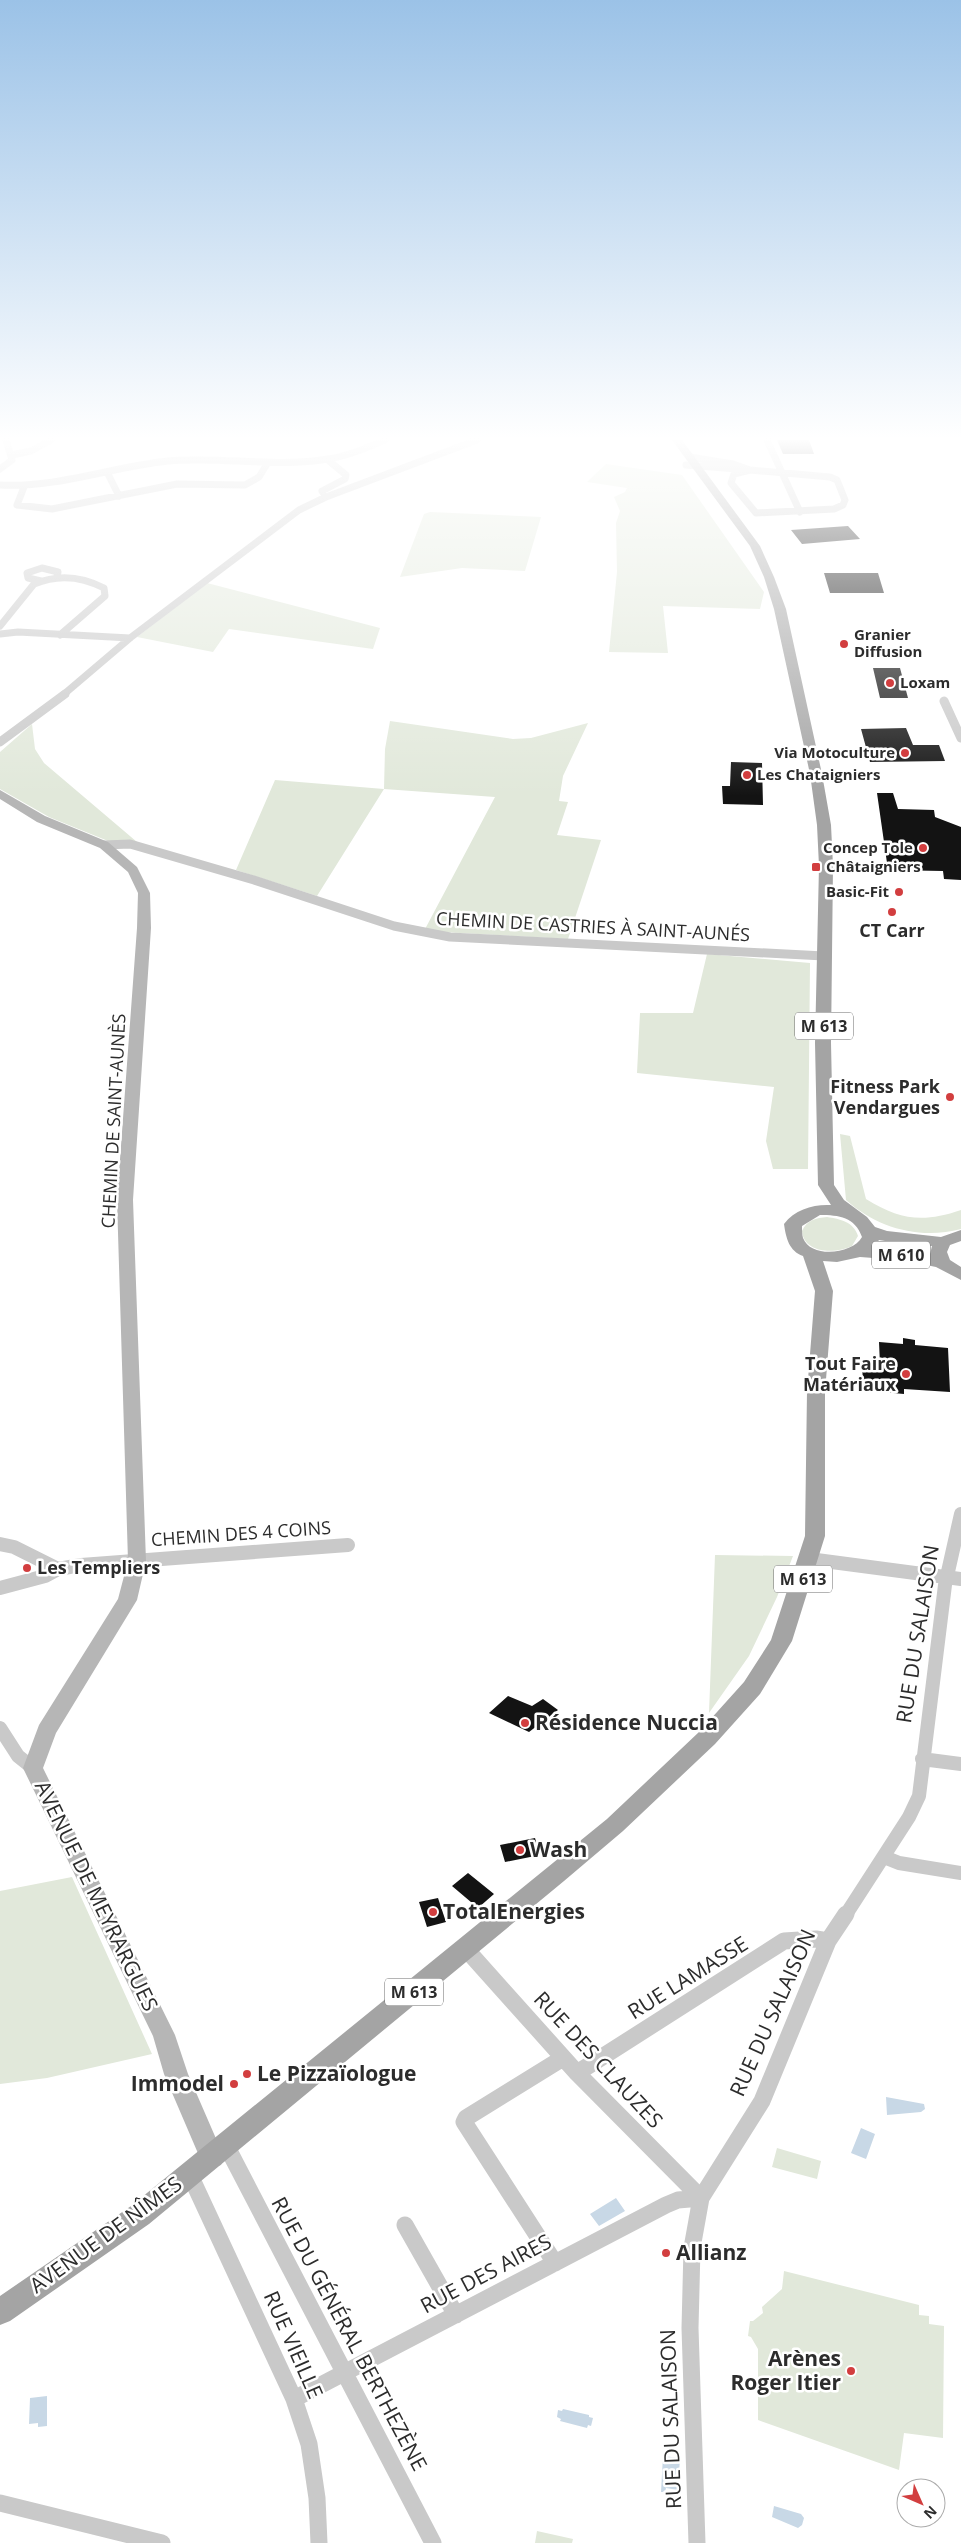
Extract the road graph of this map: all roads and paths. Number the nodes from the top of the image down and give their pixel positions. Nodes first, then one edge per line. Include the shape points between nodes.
1 (759, 558) edge
2 (235, 559) edge
3 (57, 577) junction
4 (41, 581) junction
5 (0, 627) edge
6 (0, 634) edge
7 (60, 635) junction
8 (130, 638) junction
9 (944, 701) dead end
10 (961, 738) edge
11 (0, 742) edge
12 (0, 794) edge
13 (104, 845) junction
14 (824, 956) junction
15 (826, 1185) junction
16 (810, 1212) junction
17 (856, 1217) junction
18 (870, 1231) junction
19 (961, 1235) edge
20 (943, 1242) junction
21 (811, 1253) junction
22 (855, 1254) junction
23 (942, 1263) junction
24 (960, 1276) edge
25 (824, 1291) junction
26 (961, 1514) edge
27 (0, 1544) edge
28 (348, 1545) dead end
29 (809, 1559) junction
30 (137, 1561) junction
31 (58, 1569) junction
32 (946, 1576) junction
33 (961, 1578) edge
34 (0, 1588) edge
35 (0, 1728) edge
36 (922, 1759) junction
37 (961, 1764) edge
38 (33, 1768) junction
39 (884, 1857) junction
40 (961, 1872) edge
41 (828, 1941) junction
42 (466, 1949) junction
43 (563, 2058) junction
44 (577, 2074) junction
45 (219, 2151) junction
46 (190, 2175) junction
47 (701, 2198) junction
48 (405, 2225) dead end
49 (555, 2263) junction
50 (0, 2312) edge
51 (456, 2315) junction
52 (344, 2374) junction
53 (294, 2399) junction
54 (0, 2503) edge
55 (162, 2543) edge
56 (319, 2543) edge
57 (433, 2543) edge
58 (698, 2543) edge

1 - 14 main road, M 613 via 780,609 816,774 825,841
2 - 8 street
3 - 4 street
3 - 4 street via 58,572 47,568 27,573 28,578
3 - 7 street via 76,578 101,586 106,592
4 - 5 street via 34,584
5 - 6 street
6 - 7 street
7 - 8 street
8 - 11 street via 80,683
9 - 10 street
12 - 13 street, CHEMIN DE SAINT-AUNÈS via 41,819
13 - 14 street, CHEMIN DE CASTRIES À SAINT-AUNÉS via 130,844 394,926 450,937
13 - 30 street, CHEMIN DE SAINT-AUNÈS via 133,870 144,893 126,1200
14 - 15 main road, M 613
15 - 16 main road
15 - 17 main road via 838,1203
16 - 17 main road via 832,1210
16 - 21 main road via 793,1224 791,1232 794,1240
17 - 18 main road
18 - 20 main road, M 610 via 885,1236
18 - 22 main road via 867,1246
19 - 20 main road
20 - 23 main road via 938,1252
21 - 22 main road via 823,1256
21 - 25 main road, M 613
22 - 23 main road, M 610 via 889,1253
22 - 25 main road, M 613 via 837,1265
23 - 24 main road
25 - 29 main road, M 613 via 816,1392 818,1499 815,1536
26 - 32 street, RUE DU SALAISON
27 - 31 street via 14,1547
28 - 30 street, CHEMIN DES 4 COINS
29 - 32 street
29 - 42 main road, M 613 via 781,1641 752,1688 707,1738 615,1825
30 - 31 street, CHEMIN DES 4 COINS
30 - 38 street, AVENUE DE MEYRARGUES via 127,1600 46,1731
31 - 34 street, CHEMIN DES 4 COINS via 45,1576
32 - 33 street
32 - 36 street, RUE DU SALAISON
35 - 38 street via 18,1756
36 - 37 street
36 - 39 street, RUE DU SALAISON via 919,1796 910,1817
38 - 45 street, AVENUE DE MEYRARGUES via 164,2035 176,2074
39 - 40 street via 899,1863
39 - 41 street, RUE DU SALAISON
41 - 44 street, RUE LAMASSE via 784,1942
41 - 47 street, RUE DU SALAISON via 762,2100
42 - 43 street, RUE DES CLAUZES
42 - 45 main road, M 613
43 - 44 street, RUE DES CLAUZES
43 - 49 street via 464,2122
44 - 47 street, RUE DES CLAUZES
45 - 46 main road, AVENUE DE NÎMES / M 613
45 - 52 street, RUE DU GÉNÉRAL BERTHEZÈNE
46 - 50 main road, AVENUE DE NÎMES / M 613 via 140,2215
46 - 53 street, RUE VIEILLE
47 - 49 street, RUE DES AIRES via 678,2200 666,2205
47 - 58 street, RUE DU SALAISON via 692,2248 690,2328
48 - 51 street
49 - 51 street, RUE DES AIRES
51 - 52 street, RUE DES AIRES
52 - 53 street, RUE DES AIRES
52 - 57 street, RUE DU GÉNÉRAL BERTHEZÈNE
53 - 56 street, RUE VIEILLE via 310,2444
54 - 55 street

